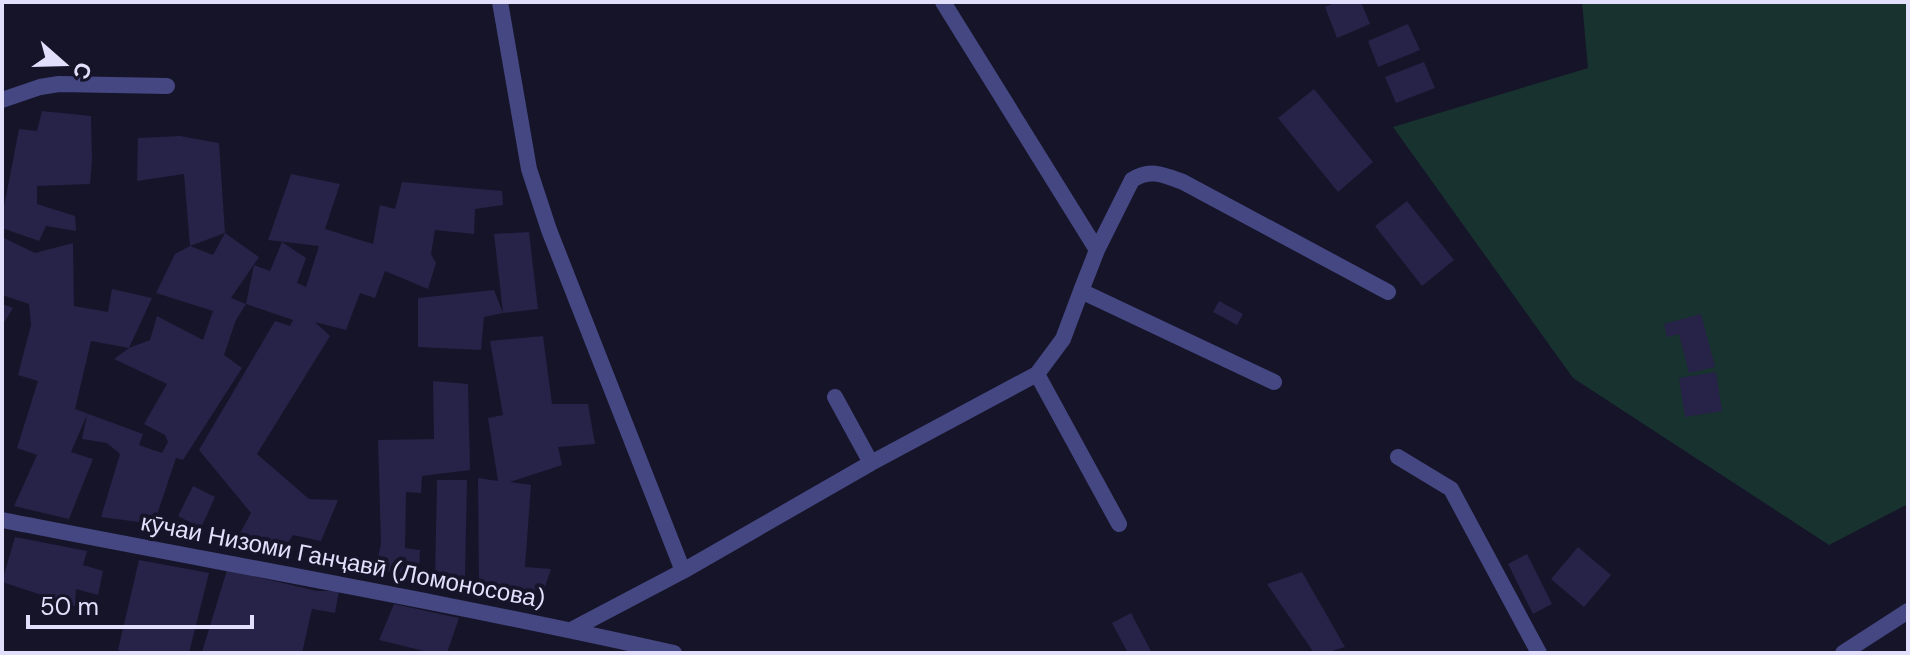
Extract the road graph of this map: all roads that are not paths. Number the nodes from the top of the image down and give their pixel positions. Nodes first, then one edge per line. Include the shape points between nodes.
1 (500, 2) edge
2 (943, 2) edge
3 (167, 86) dead end
4 (2, 100) edge
5 (1097, 250) junction
6 (1081, 291) junction
7 (1388, 292) dead end
8 (1037, 374) junction
9 (1274, 382) dead end
10 (835, 397) dead end
11 (1398, 457) dead end
12 (871, 463) junction
13 (2, 520) edge
14 (1119, 524) dead end
15 (683, 571) junction
16 (1908, 611) edge
17 (571, 630) junction
18 (1847, 649) edge
19 (674, 653) edge
20 (1539, 653) edge

1 - 15 street via 529,169
2 - 5 street
3 - 4 street via 59,84
5 - 6 street
5 - 7 street via 1132,180 1153,172 1183,182
6 - 8 street via 1063,339
6 - 9 street
8 - 12 street
8 - 14 street
10 - 12 street
11 - 20 street via 1451,489
12 - 15 street
13 - 17 street, кӯчаи Низоми Ганҷавӣ (Ломоносова)
15 - 17 street
16 - 18 street
17 - 19 street, кӯчаи Низоми Ганҷавӣ (Ломоносова)

